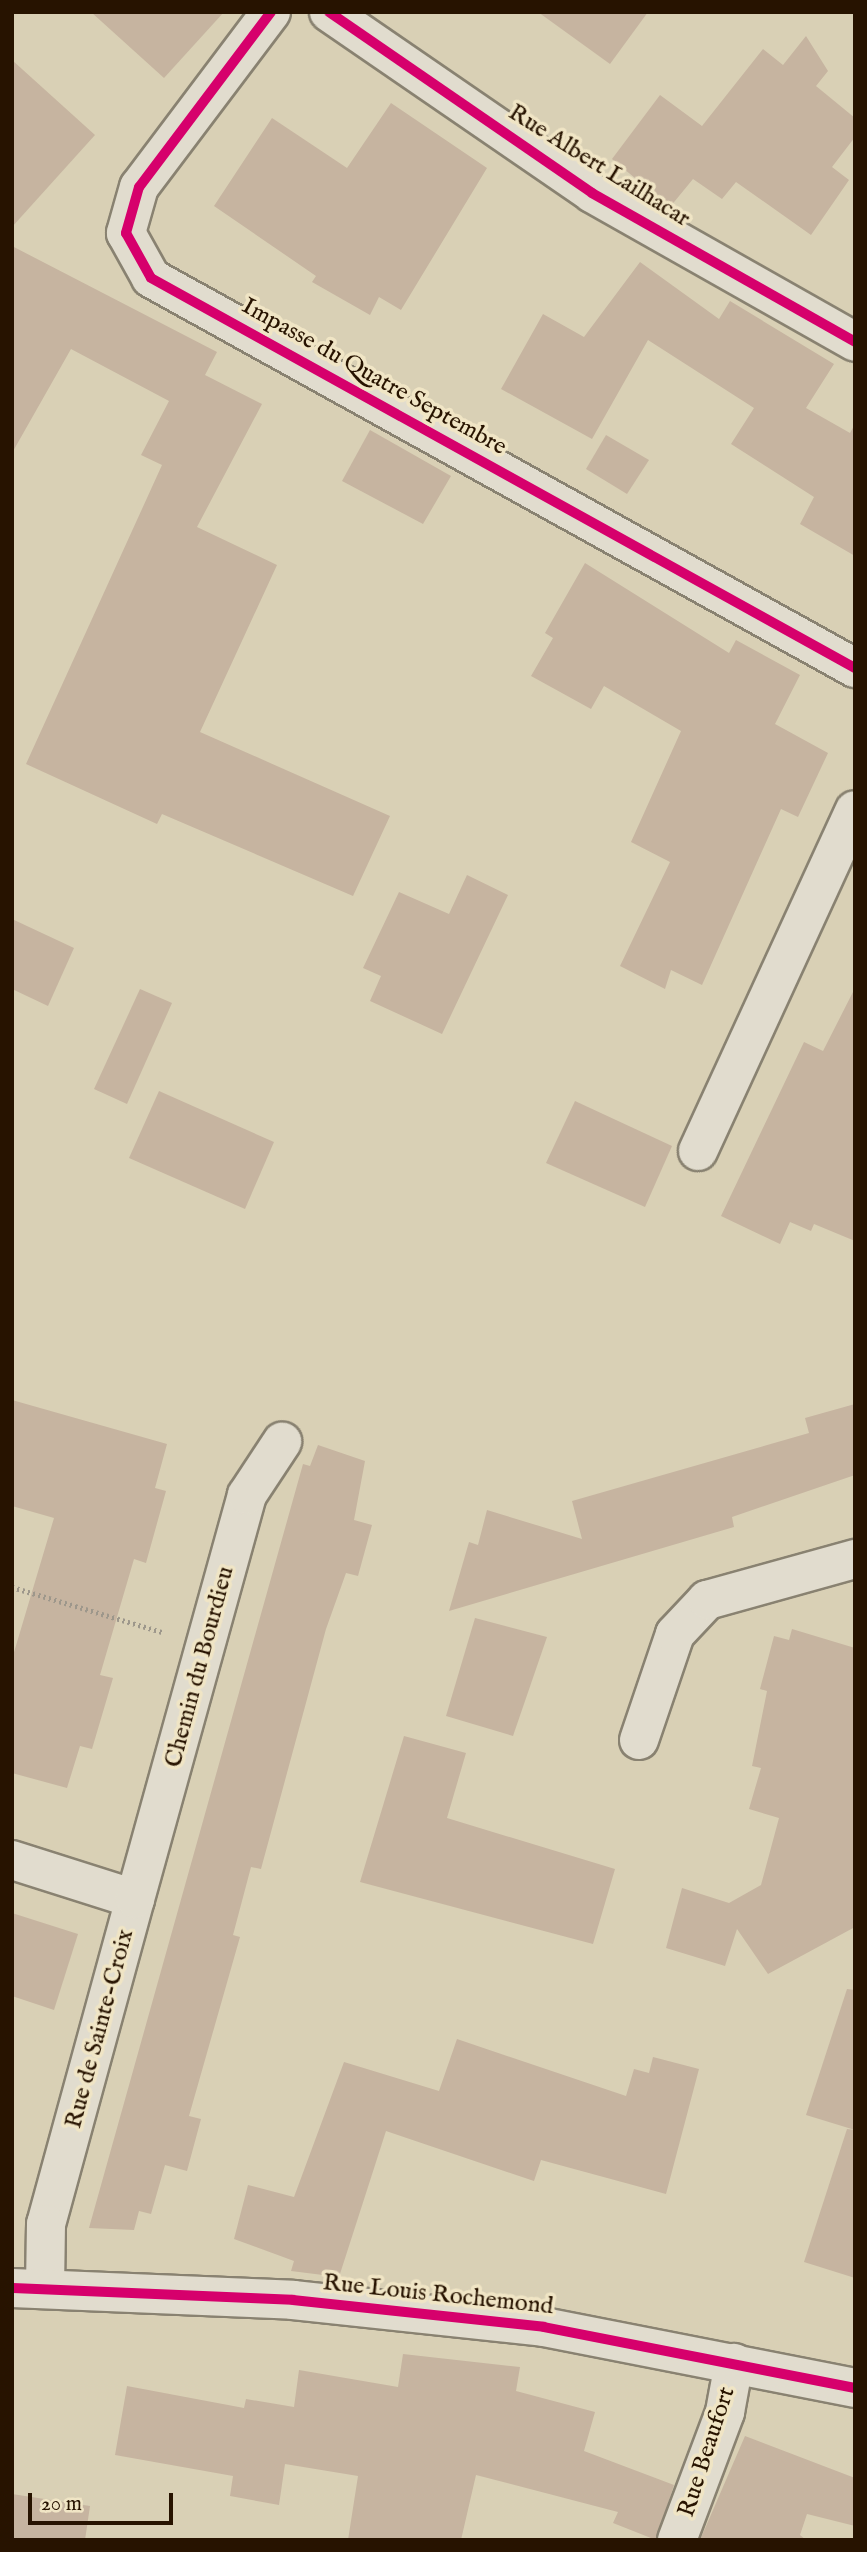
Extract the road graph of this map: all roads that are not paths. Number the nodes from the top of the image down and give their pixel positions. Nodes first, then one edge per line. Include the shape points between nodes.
1 (271, 12) edge
2 (329, 12) edge
3 (855, 342) edge
4 (855, 668) edge
5 (855, 810) edge
6 (698, 1151) dead end
7 (282, 1442) dead end
8 (855, 1559) edge
9 (639, 1740) dead end
10 (12, 1860) edge
11 (135, 1899) junction
12 (29, 2287) edge
13 (734, 2362) junction
14 (855, 2388) edge
15 (677, 2540) edge

1 - 4 street, Impasse du Quatre Septembre via 139,187 126,233 151,278
2 - 3 street, Rue Albert Lailhacar via 592,193
5 - 6 street
7 - 11 street, Chemin du Bourdieu via 247,1495
8 - 9 street via 708,1600 675,1634
10 - 11 street, Rue de Sainte-Croix
11 - 12 street, Rue de Sainte-Croix
12 - 13 street, Rue Louis Rochemond via 293,2300 544,2327
13 - 14 street, Rue Louis Rochemond
13 - 15 street, Rue Beaufort via 725,2412

